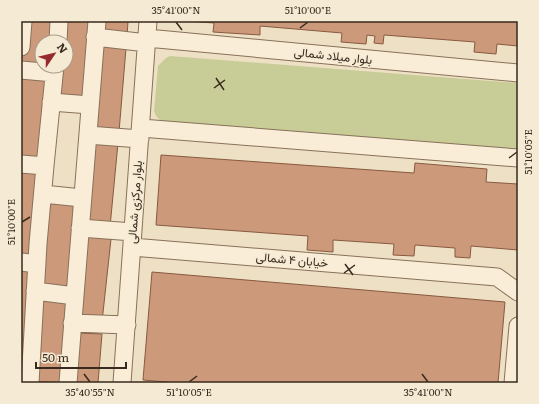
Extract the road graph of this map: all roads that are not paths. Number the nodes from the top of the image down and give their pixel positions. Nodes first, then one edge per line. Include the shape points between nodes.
1 (22, 21) edge
2 (59, 21) edge
3 (96, 29) edge
4 (58, 34) edge
5 (148, 34) edge
6 (21, 48) edge
7 (21, 70) edge
8 (34, 70) edge
9 (518, 73) edge
10 (54, 74) edge
11 (51, 102) junction
12 (90, 105) junction
13 (140, 134) junction
14 (88, 135) junction
15 (518, 158) edge
16 (21, 164) edge
17 (45, 166) junction
18 (42, 194) junction
19 (82, 198) junction
20 (80, 228) junction
21 (133, 239) junction
22 (29, 263) edge
23 (35, 291) junction
24 (518, 292) edge
25 (75, 296) junction
26 (72, 323) junction
27 (127, 325) junction
28 (518, 326) edge
29 (517, 350) edge
30 (26, 361) edge
31 (515, 375) edge
32 (30, 383) edge
33 (68, 383) edge
34 (122, 383) edge

1 - 6 lane
2 - 4 lane
3 - 5 lane, بلوار میلاد شمالی
3 - 12 lane
5 - 9 lane, بلوار میلاد شمالی
5 - 13 lane, بلوار مرکزی شمالی
7 - 8 lane
10 - 11 lane
11 - 12 lane
11 - 17 lane
12 - 14 lane
13 - 14 lane
13 - 15 lane
13 - 21 lane, بلوار مرکزی شمالی
14 - 19 lane
16 - 17 lane
17 - 18 lane
18 - 19 lane
18 - 22 lane
19 - 20 lane
20 - 21 lane, خیابان ۴ شمالی
20 - 25 lane
21 - 24 lane, خیابان ۴ شمالی via 497,277
21 - 27 lane, بلوار مرکزی شمالی
22 - 23 lane
23 - 25 lane
23 - 30 lane
25 - 26 lane
26 - 27 lane
26 - 33 lane
27 - 34 lane, بلوار مرکزی شمالی
28 - 29 lane
29 - 31 lane
30 - 32 lane

